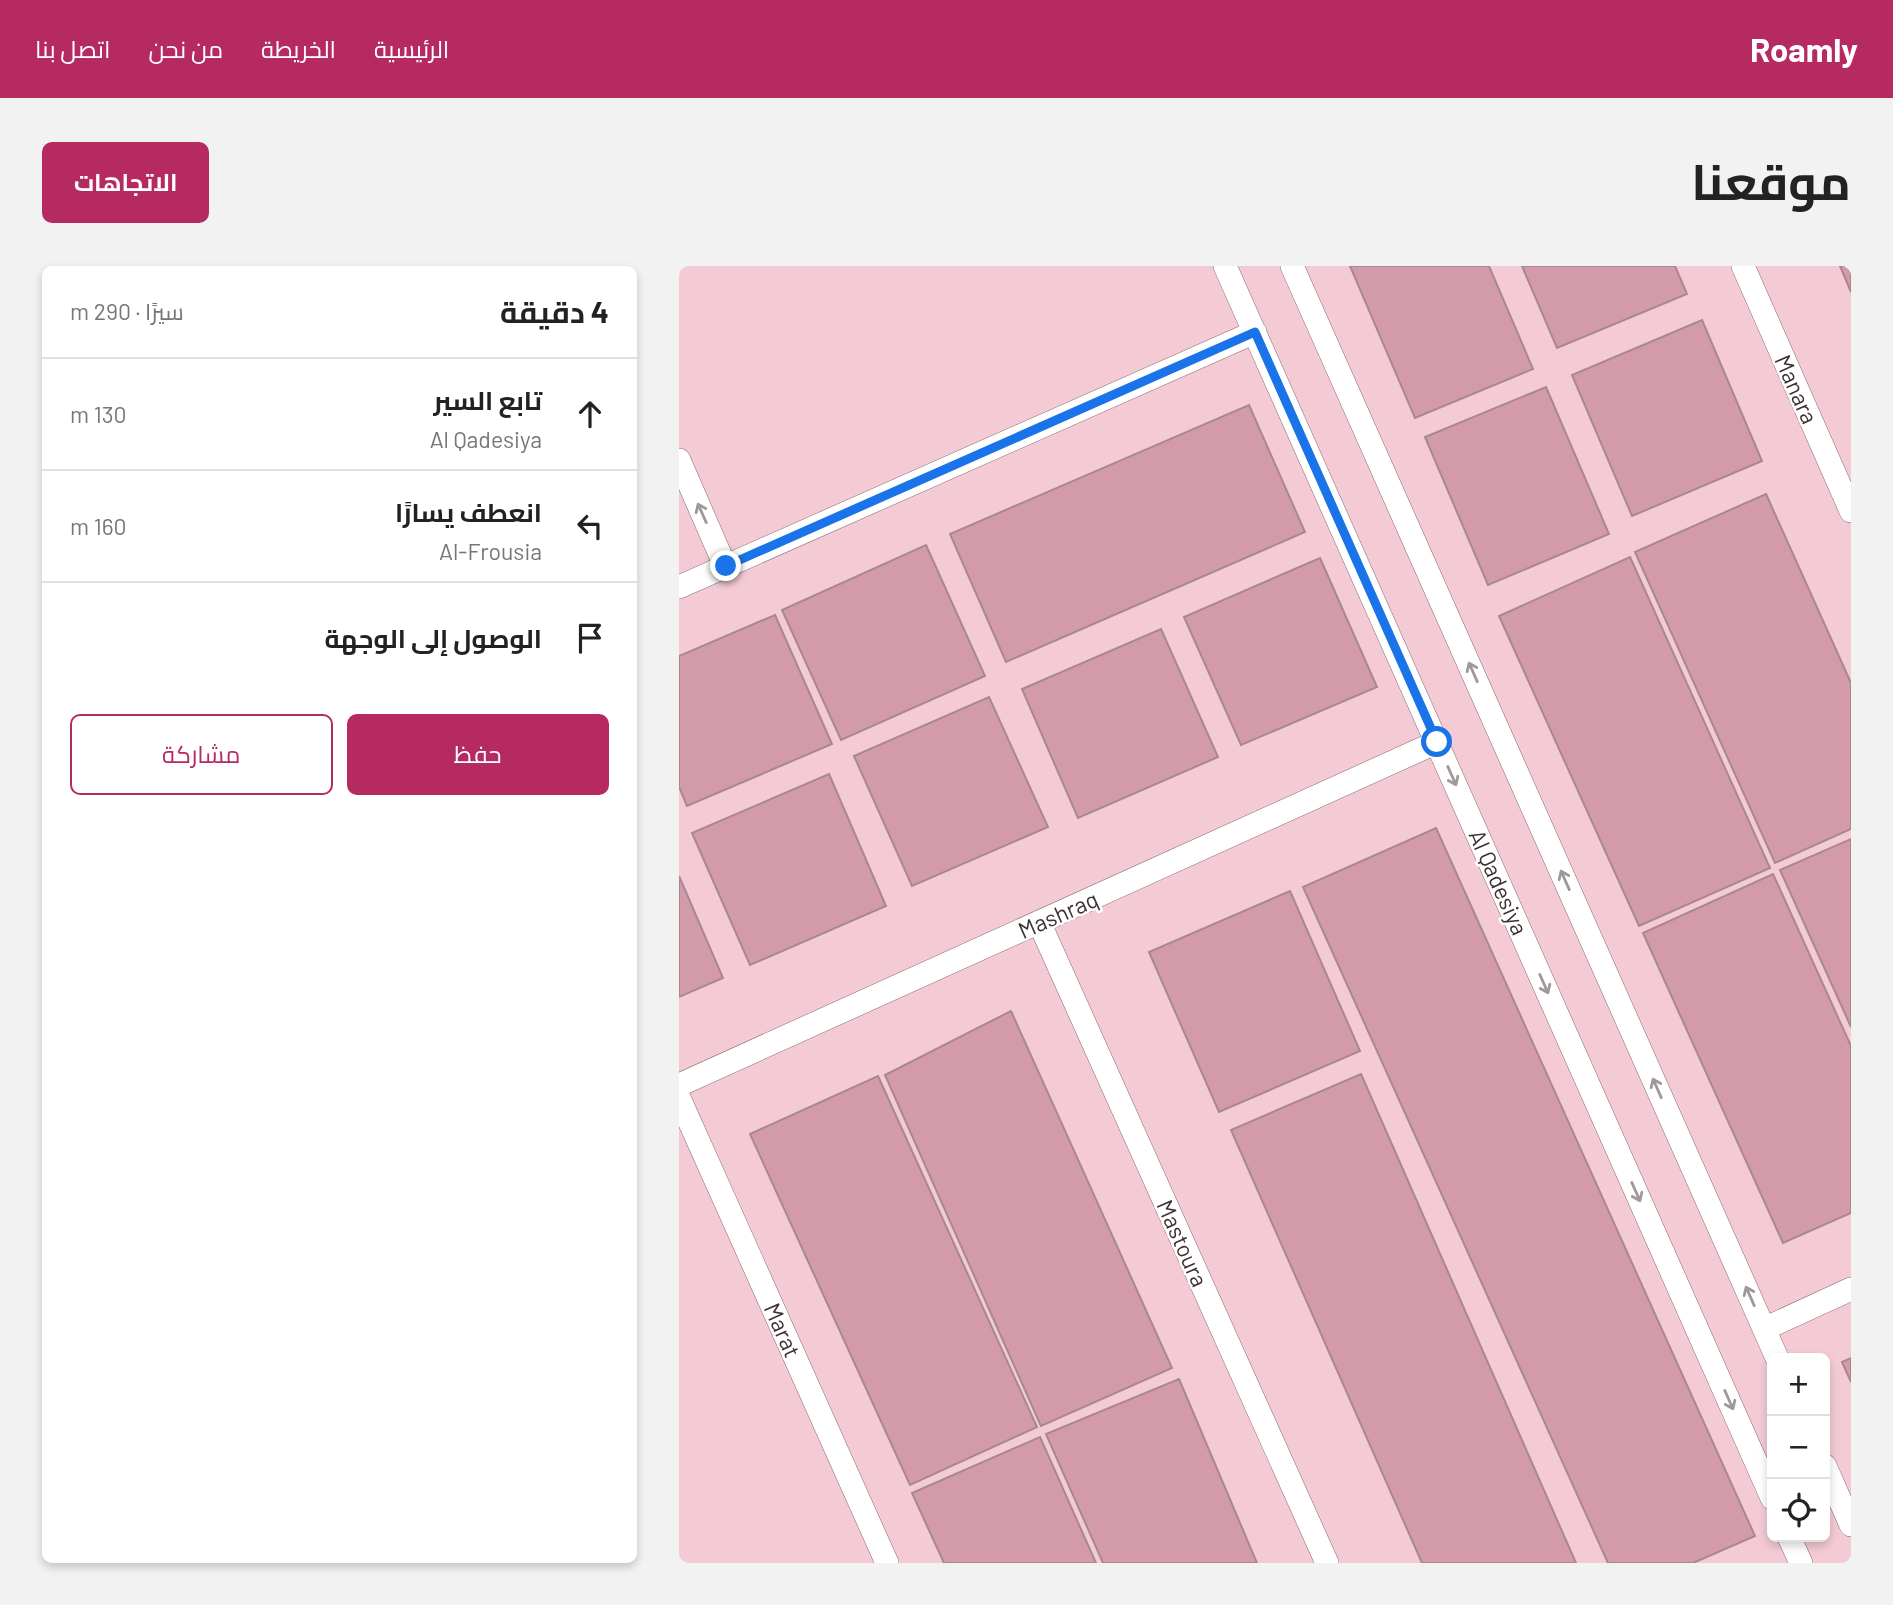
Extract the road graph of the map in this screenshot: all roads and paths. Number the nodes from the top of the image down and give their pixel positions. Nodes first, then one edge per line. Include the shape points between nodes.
1 (1225, 266) edge
2 (1292, 266) edge
3 (1743, 266) edge
4 (1255, 332) junction
5 (679, 460) edge
6 (1851, 512) edge
7 (726, 566) junction
8 (679, 587) edge
9 (1437, 742) junction
10 (1039, 922) junction
11 (679, 1085) edge
12 (679, 1098) edge
13 (1851, 1289) edge
14 (1764, 1329) junction
15 (1775, 1353) edge
16 (1830, 1477) edge
17 (1767, 1487) edge
18 (1851, 1525) edge
19 (1791, 1542) edge
20 (887, 1563) edge
21 (1327, 1563) edge
22 (1801, 1563) edge

1 - 4 street, Al Qadesiya
14 -> 2 street
3 - 6 street, Manara
4 - 7 street
4 - 9 street, Al Qadesiya
7 -> 5 street
7 - 8 street
9 - 10 street, Mashraq
9 -> 17 street, Al Qadesiya
10 - 11 street, Mashraq
10 - 21 street, Mastoura
12 - 20 street, Marat
13 - 14 street
14 - 15 street
16 - 18 street
19 - 22 street

